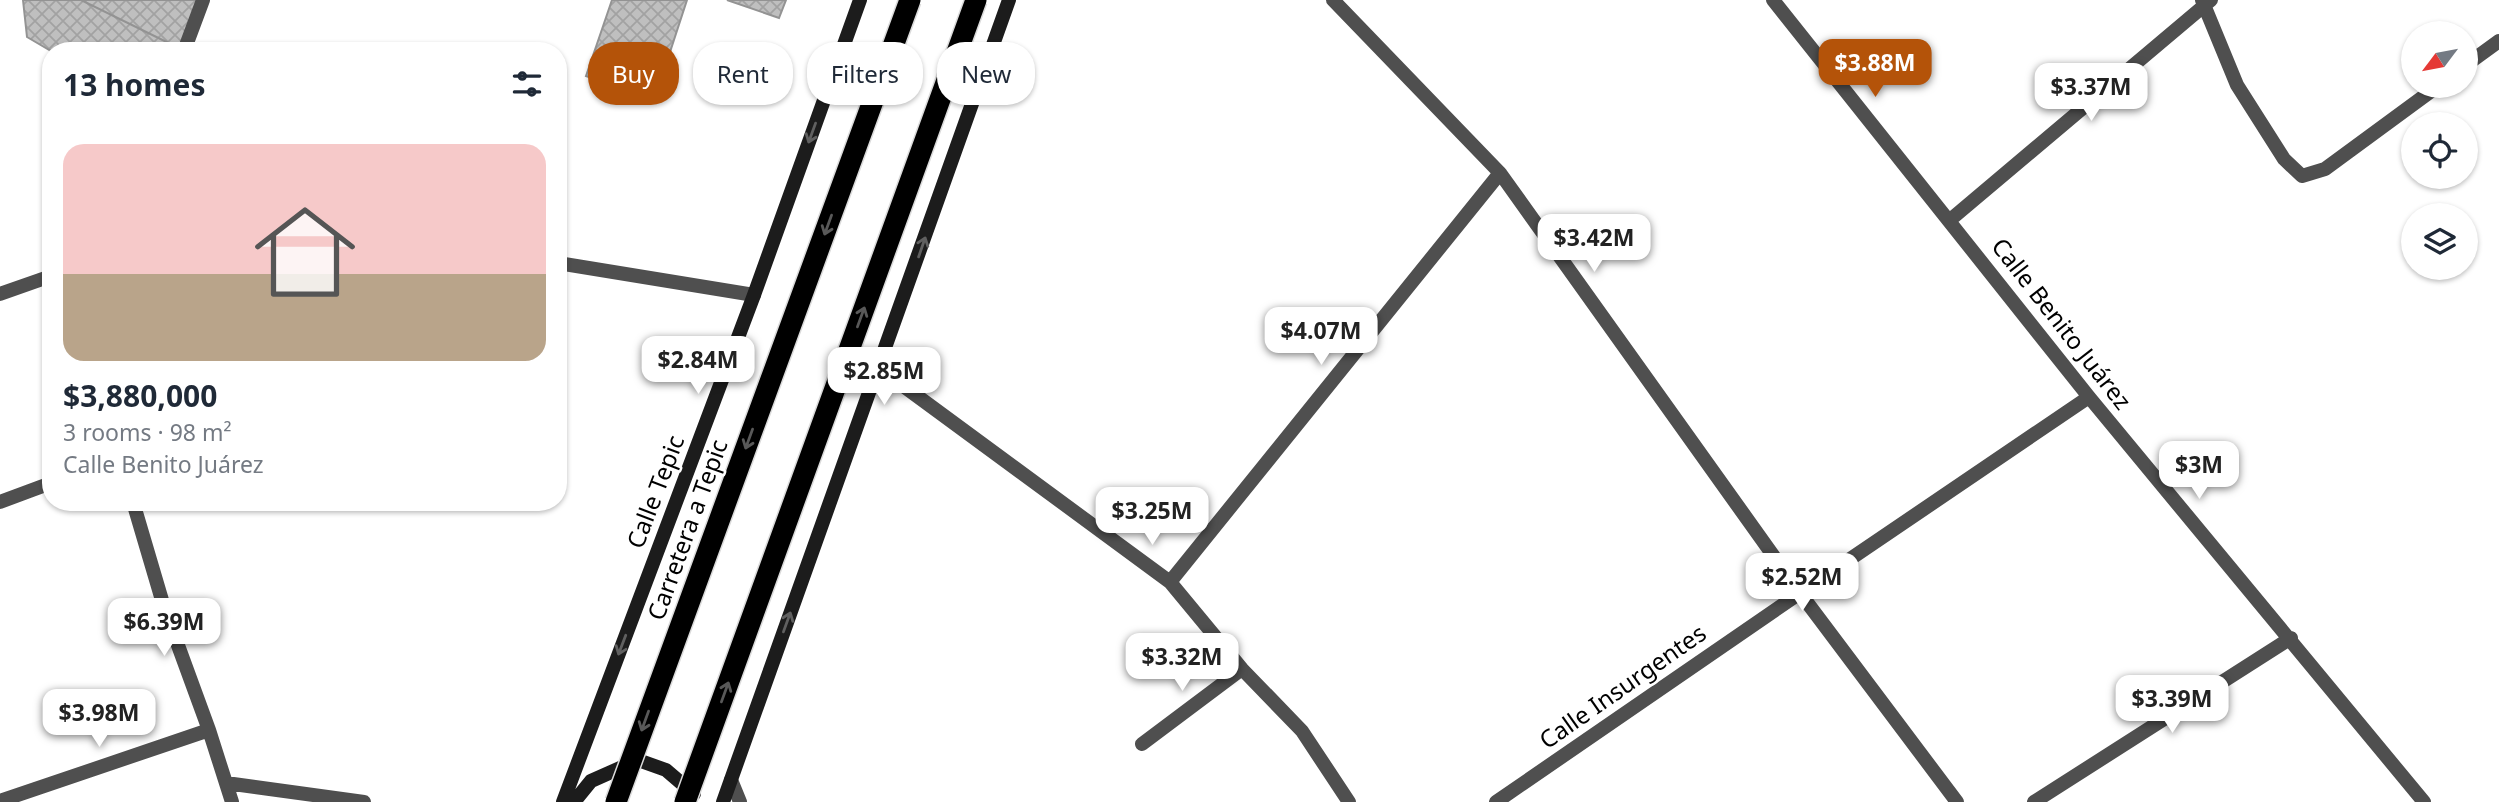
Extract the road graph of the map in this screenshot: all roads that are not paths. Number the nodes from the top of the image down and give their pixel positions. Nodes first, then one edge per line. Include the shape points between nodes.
1 (203, 0) edge
2 (860, 0) edge
3 (910, 0) edge
4 (976, 0) edge
5 (1009, 0) edge
6 (1333, 0) edge
7 (1773, 0) edge
8 (2206, 2) edge
9 (2499, 41) edge
10 (187, 42) edge
11 (2478, 56) edge
12 (2422, 98) edge
13 (1500, 173) junction
14 (1950, 220) junction
15 (567, 264) edge
16 (42, 279) edge
17 (0, 294) edge
18 (754, 295) junction
19 (879, 368) junction
20 (2089, 397) junction
21 (42, 486) edge
22 (0, 502) edge
23 (136, 511) edge
24 (1170, 582) junction
25 (1800, 593) junction
26 (2291, 638) junction
27 (1242, 669) junction
28 (209, 730) junction
29 (1142, 744) dead end
30 (731, 780) junction
31 (226, 783) junction
32 (0, 801) edge
33 (232, 802) edge
34 (364, 802) edge
35 (563, 802) edge
36 (574, 802) edge
37 (616, 802) edge
38 (685, 802) edge
39 (696, 802) edge
40 (723, 802) edge
41 (740, 802) edge
42 (1349, 802) edge
43 (1496, 802) edge
44 (1957, 802) edge
45 (2035, 802) edge
46 (2424, 802) edge

1 - 10 street
2 -> 18 main road, Calle Tepic
3 -> 37 highway, Carretera a Tepic, bridge
38 -> 4 highway, bridge
19 -> 5 main road
6 - 13 street
7 - 14 street, Calle Benito Juárez
8 - 12 street via 2237,85 2284,159 2302,176 2325,169
8 - 14 street
9 - 11 street
13 - 24 street
13 - 25 street
14 - 20 street, Calle Benito Juárez
15 - 18 street
16 - 17 street
18 -> 35 main road, Calle Tepic
19 - 24 street
30 -> 19 main road
20 - 25 street, Calle Insurgentes
20 - 26 street, Calle Benito Juárez
21 - 22 street
23 - 28 street via 164,607
24 - 27 street
25 - 43 street, Calle Insurgentes
25 - 44 street
26 - 45 street
26 - 46 street, Calle Benito Juárez
27 - 29 street
27 - 42 street via 1302,731
28 - 31 street
28 - 32 street
30 - 40 main road
30 - 41 street
31 - 33 street
31 - 34 street
36 - 39 main road via 591,781 638,760 666,770

